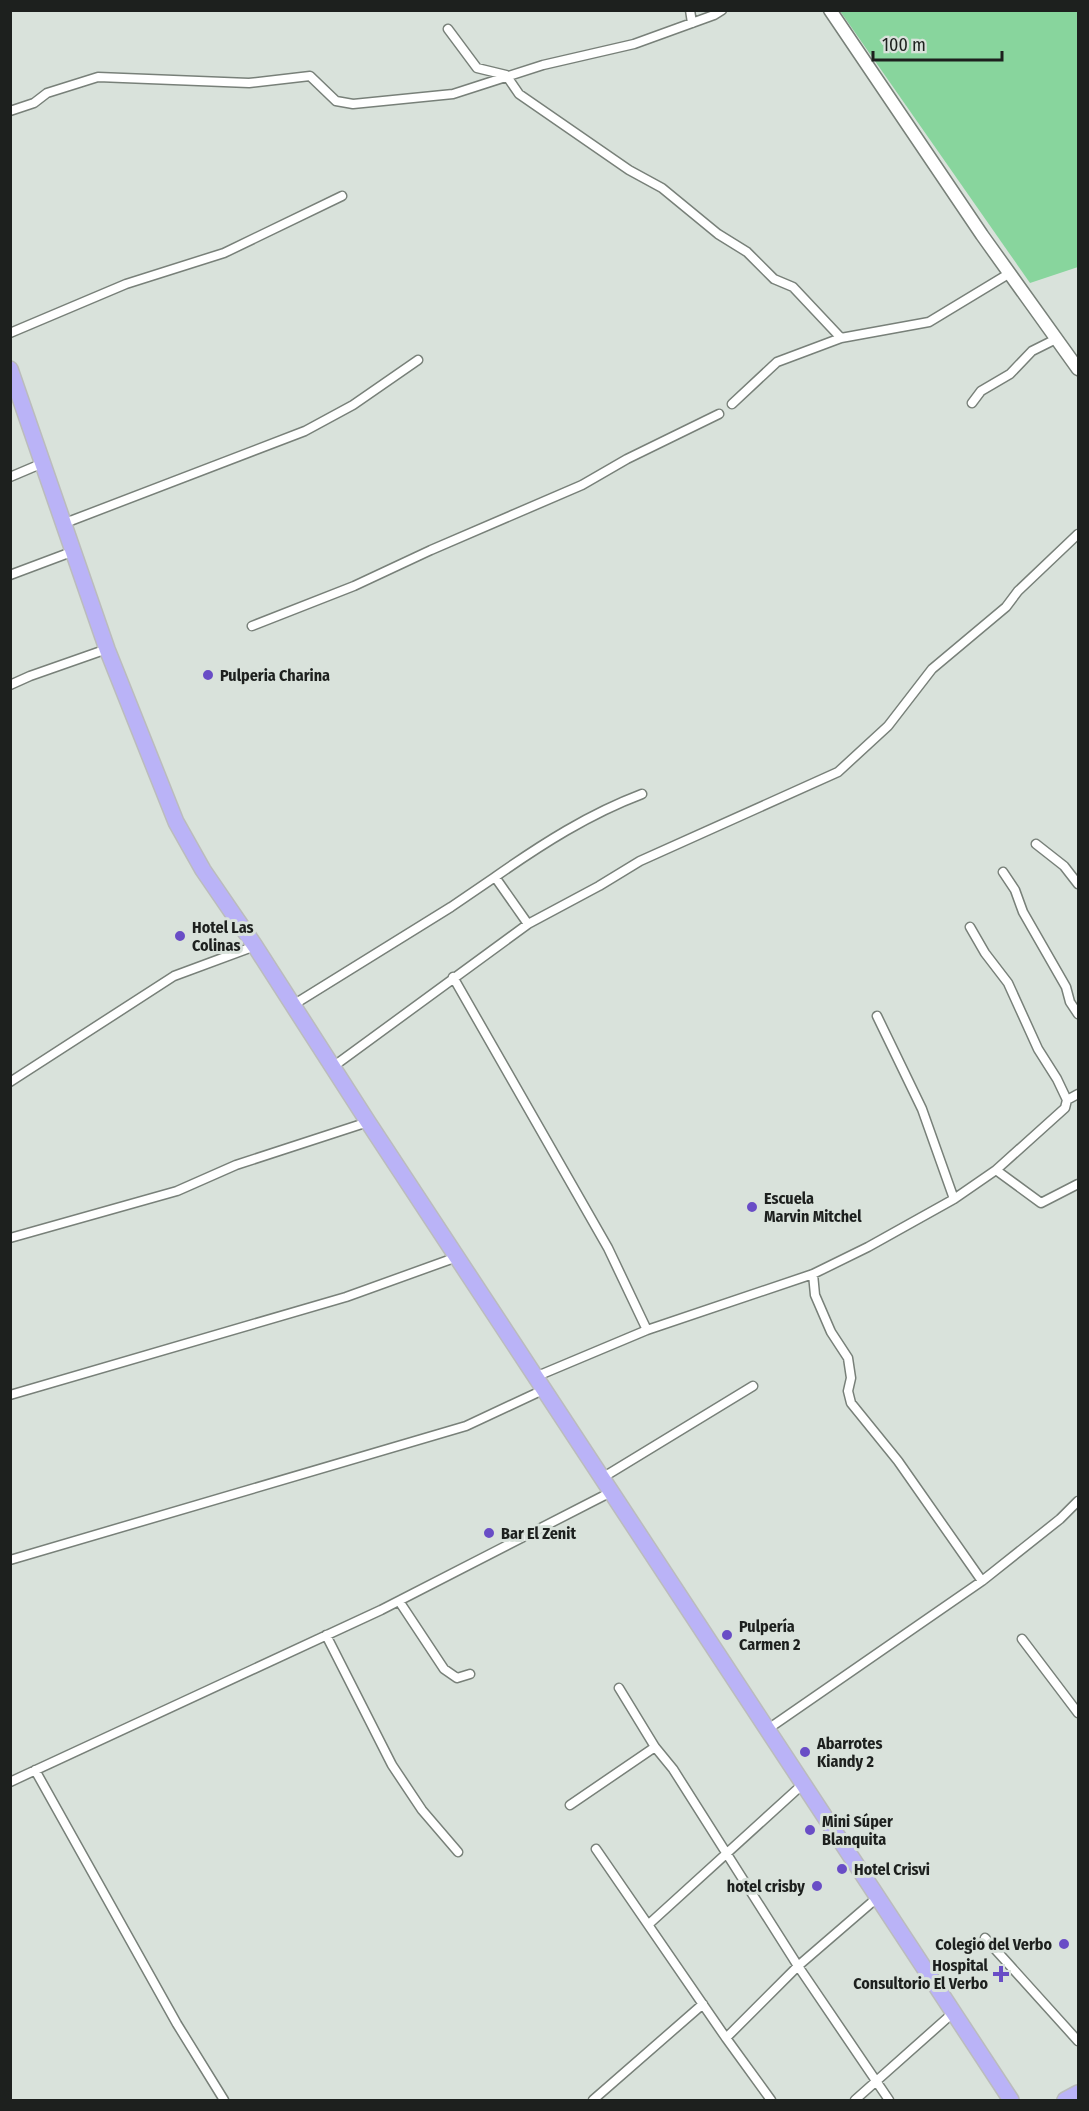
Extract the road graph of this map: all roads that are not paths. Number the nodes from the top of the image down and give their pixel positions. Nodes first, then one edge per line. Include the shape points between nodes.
1 (690, 10) edge
2 (722, 10) edge
3 (830, 10) edge
4 (692, 23) junction
5 (448, 29) dead end
6 (506, 75) junction
7 (10, 111) edge
8 (342, 196) dead end
9 (1010, 273) junction
10 (10, 333) edge
11 (841, 338) junction
12 (1056, 339) junction
13 (418, 360) dead end
14 (10, 369) edge
15 (1078, 369) edge
16 (972, 403) dead end
17 (732, 404) dead end
18 (719, 414) dead end
19 (43, 463) junction
20 (10, 477) edge
21 (65, 523) junction
22 (1078, 534) edge
23 (74, 551) junction
24 (10, 575) edge
25 (252, 626) dead end
26 (107, 649) junction
27 (10, 685) edge
28 (642, 794) dead end
29 (1036, 844) dead end
30 (1003, 872) dead end
31 (495, 877) junction
32 (1078, 884) edge
33 (528, 924) junction
34 (970, 927) dead end
35 (255, 946) junction
36 (453, 977) junction
37 (293, 1005) junction
38 (1078, 1014) edge
39 (877, 1016) dead end
40 (334, 1066) junction
41 (10, 1082) edge
42 (1078, 1094) edge
43 (1067, 1100) junction
44 (368, 1122) junction
45 (996, 1170) junction
46 (1078, 1184) edge
47 (954, 1199) junction
48 (10, 1238) edge
49 (457, 1257) junction
50 (813, 1274) junction
51 (647, 1330) junction
52 (539, 1383) junction
53 (753, 1386) dead end
54 (10, 1395) edge
55 (602, 1478) junction
56 (611, 1492) junction
57 (1078, 1501) edge
58 (10, 1560) edge
59 (982, 1581) junction
60 (399, 1601) junction
61 (326, 1635) junction
62 (1022, 1639) dead end
63 (470, 1674) dead end
64 (619, 1688) dead end
65 (1078, 1713) edge
66 (768, 1729) junction
67 (655, 1747) junction
68 (35, 1770) junction
69 (10, 1782) edge
70 (803, 1784) junction
71 (570, 1805) dead end
72 (596, 1849) dead end
73 (458, 1852) dead end
74 (726, 1852) junction
75 (878, 1897) junction
76 (649, 1924) junction
77 (985, 1938) dead end
78 (798, 1966) junction
79 (703, 2004) junction
80 (954, 2012) junction
81 (726, 2038) junction
82 (1078, 2041) edge
83 (876, 2082) junction
84 (1078, 2093) edge
85 (224, 2100) edge
86 (593, 2100) edge
87 (771, 2100) edge
88 (855, 2100) edge
89 (889, 2100) edge
90 (1010, 2100) edge
91 (1065, 2100) edge
92 (1072, 2100) edge

1 - 4 street
2 - 4 street
3 - 9 street
4 - 6 street via 634,44
5 - 6 street via 477,68
6 - 7 street via 453,94 353,104 336,101 310,76 249,83 98,77 47,93 34,103
6 - 11 street via 519,94 662,188 718,234 747,252 774,279 793,287
8 - 10 street via 224,253 126,284
9 - 11 street via 929,322
9 - 12 street
11 - 17 street via 777,362
12 - 15 street
12 - 16 street via 1032,351 1010,374 981,391
13 - 21 street via 353,405 305,432
14 - 19 highway
18 - 25 street via 582,485 354,586
19 - 20 street
19 - 21 highway
21 - 23 highway
22 - 33 street via 1006,607 932,669 888,726 838,772 640,861
23 - 24 street
23 - 26 highway
26 - 27 street
26 - 35 highway via 176,822 203,870
28 - 31 street via 540,844
29 - 32 street via 1064,866
30 - 38 street
31 - 33 street
31 - 37 street
33 - 36 street
34 - 43 street via 1008,983
35 - 37 highway
35 - 41 street via 174,976
36 - 40 street
36 - 51 street via 608,1248
37 - 40 highway
39 - 47 street via 922,1109
40 - 44 highway
42 - 43 street
43 - 45 street via 1065,1108
44 - 48 street via 236,1165 177,1191
44 - 49 highway
45 - 46 street via 1041,1203
45 - 47 street
47 - 50 street
49 - 52 highway
49 - 54 street via 346,1297
50 - 51 street
50 - 59 street via 815,1295 848,1358 851,1402 898,1461
51 - 52 street
52 - 55 highway
52 - 58 street via 465,1426
53 - 55 street
55 - 56 highway
56 - 60 street
56 - 66 highway
57 - 59 street
59 - 66 street
60 - 61 street
60 - 63 street via 444,1669 457,1678
61 - 68 street
61 - 73 street via 392,1765 422,1810
62 - 65 street
64 - 67 street
66 - 70 highway
67 - 71 street
67 - 74 street
68 - 69 street
68 - 85 street via 177,2024
70 - 74 street
70 - 75 highway
72 - 76 street
74 - 76 street
74 - 78 street
75 - 78 street
75 - 80 highway
76 - 79 street
77 - 82 street
78 - 81 street
78 - 83 street
79 - 81 street
79 - 86 street
80 - 83 street
80 - 90 highway
81 - 87 street
83 - 88 street
83 - 89 street
84 - 91 highway
84 - 92 street

